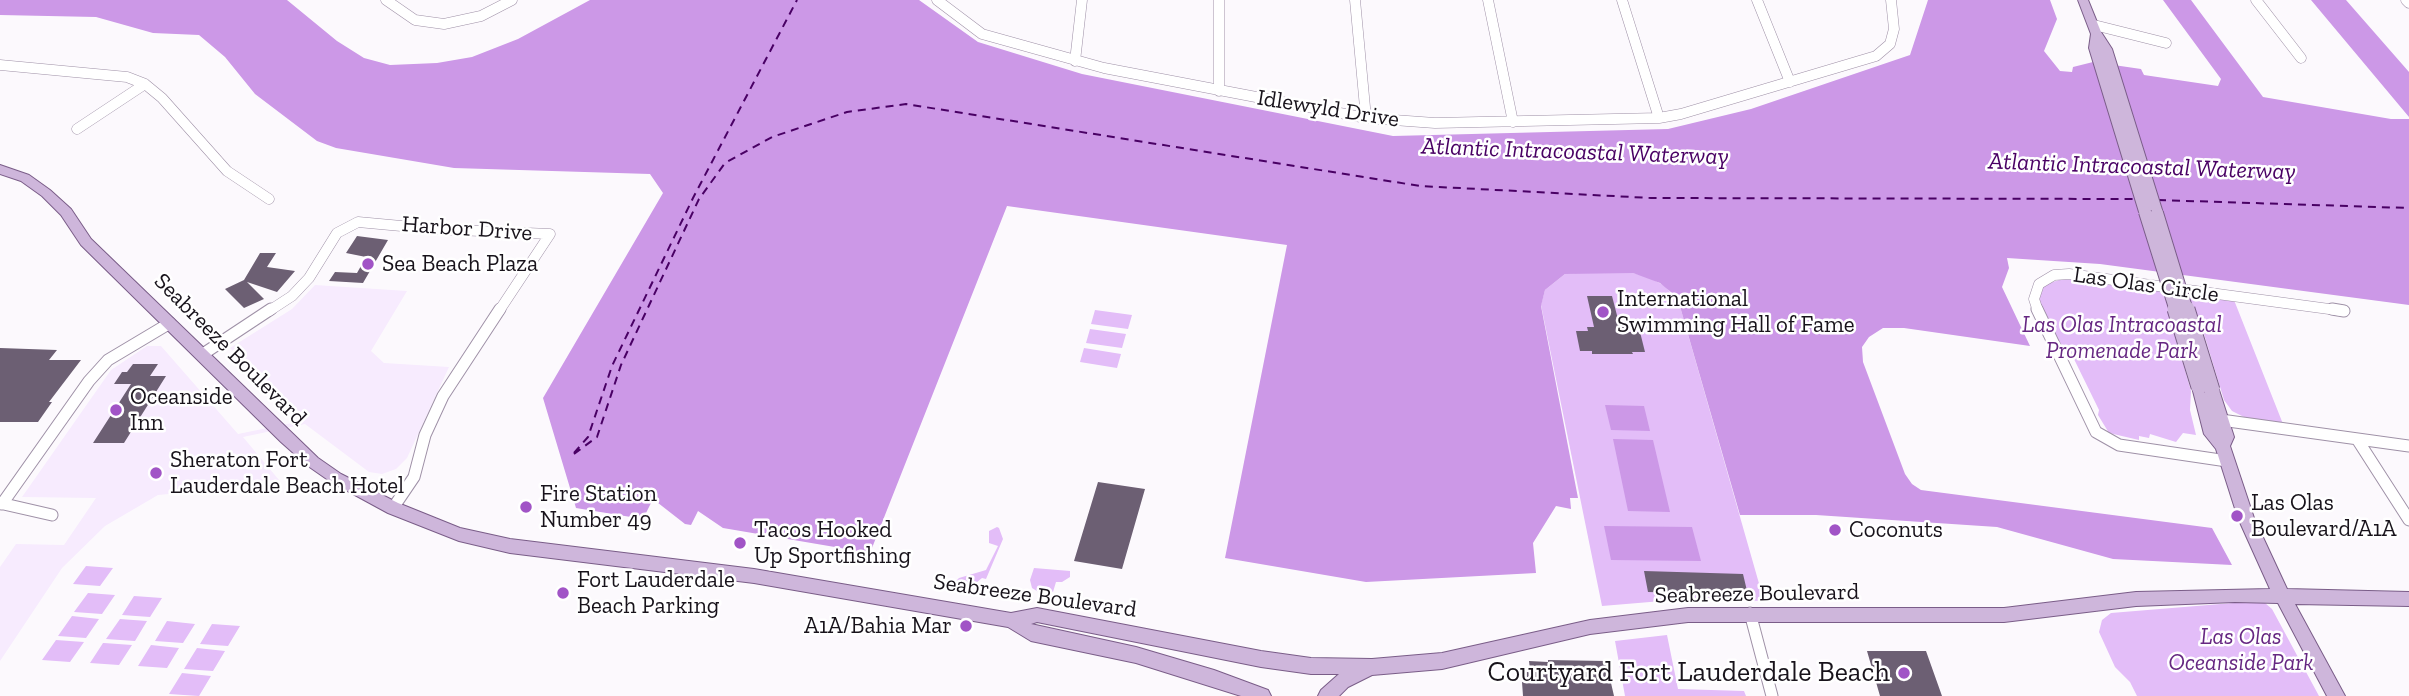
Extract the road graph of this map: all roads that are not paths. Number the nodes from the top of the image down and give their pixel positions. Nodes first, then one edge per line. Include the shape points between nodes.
1 (386, 0) edge
2 (512, 0) edge
3 (937, 0) edge
4 (1082, 0) edge
5 (1219, 0) edge
6 (1355, 0) edge
7 (1488, 0) edge
8 (1622, 0) edge
9 (1757, 0) edge
10 (1891, 0) edge
11 (2083, 0) edge
12 (2256, 0) edge
13 (2094, 28) junction
14 (2166, 43) dead end
15 (2301, 58) dead end
16 (1075, 61) junction
17 (0, 65) edge
18 (1790, 82) junction
19 (145, 84) junction
20 (1219, 91) junction
21 (1366, 118) junction
22 (1659, 118) junction
23 (1513, 122) junction
24 (77, 129) dead end
25 (0, 169) edge
26 (269, 199) dead end
27 (2344, 311) dead end
28 (170, 323) junction
29 (203, 355) junction
30 (2205, 389) junction
31 (2221, 420) junction
32 (2357, 439) junction
33 (2409, 446) edge
34 (2224, 454) junction
35 (1, 504) edge
36 (393, 508) junction
37 (52, 515) dead end
38 (2409, 520) edge
39 (2281, 595) junction
40 (2409, 599) edge
41 (1750, 613) junction
42 (1011, 620) junction
43 (1372, 667) junction
44 (1356, 674) junction
45 (1262, 696) edge
46 (1327, 696) edge
47 (1342, 696) edge
48 (1772, 696) edge
49 (2336, 696) edge

1 - 2 street via 415,20 444,24 481,16
3 - 16 street, Idlewyld Drive via 982,34
4 - 16 street
5 - 20 street
6 - 21 street
7 - 23 street
8 - 22 street
9 - 18 street
10 - 18 street, Idlewyld Drive via 1894,29 1890,44 1876,56
11 - 13 main road
12 - 15 street
13 - 14 street
13 - 30 main road, bridge
16 - 20 street, Idlewyld Drive
17 - 19 street via 127,78
18 - 22 street, Idlewyld Drive
19 - 24 street
19 - 26 street via 227,171
20 - 21 street, Idlewyld Drive
21 - 23 street, Idlewyld Drive
22 - 23 street, Idlewyld Drive
25 - 28 main road, Seabreeze Boulevard via 25,178 46,193 86,242
27 - 34 street, Las Olas Circle via 2068,274 2054,275 2039,284 2034,299 2038,311 2096,432 2119,445
28 - 29 main road, Seabreeze Boulevard
28 - 35 street via 108,360
29 - 36 main road, Seabreeze Boulevard via 313,462
29 - 36 street, Harbor Drive via 292,296 344,227 358,222 550,234 443,396 425,435 414,477
30 - 31 main road
30 - 34 main road via 2211,434
31 - 32 street
31 - 34 main road via 2227,437
32 - 33 street
32 - 38 street
34 - 39 main road
35 - 37 street
36 - 42 main road, Seabreeze Boulevard via 459,534 510,546 754,576
39 - 40 main road, Seabreeze Boulevard
39 - 41 main road, Seabreeze Boulevard via 2136,599 2004,615
39 - 49 main road
41 - 43 main road, Seabreeze Boulevard via 1633,620 1442,661
41 - 48 street
42 - 43 main road, Seabreeze Boulevard via 1037,615 1261,659
42 - 45 main road via 1031,633 1136,655
43 - 44 main road
44 - 46 main road
44 - 47 main road

